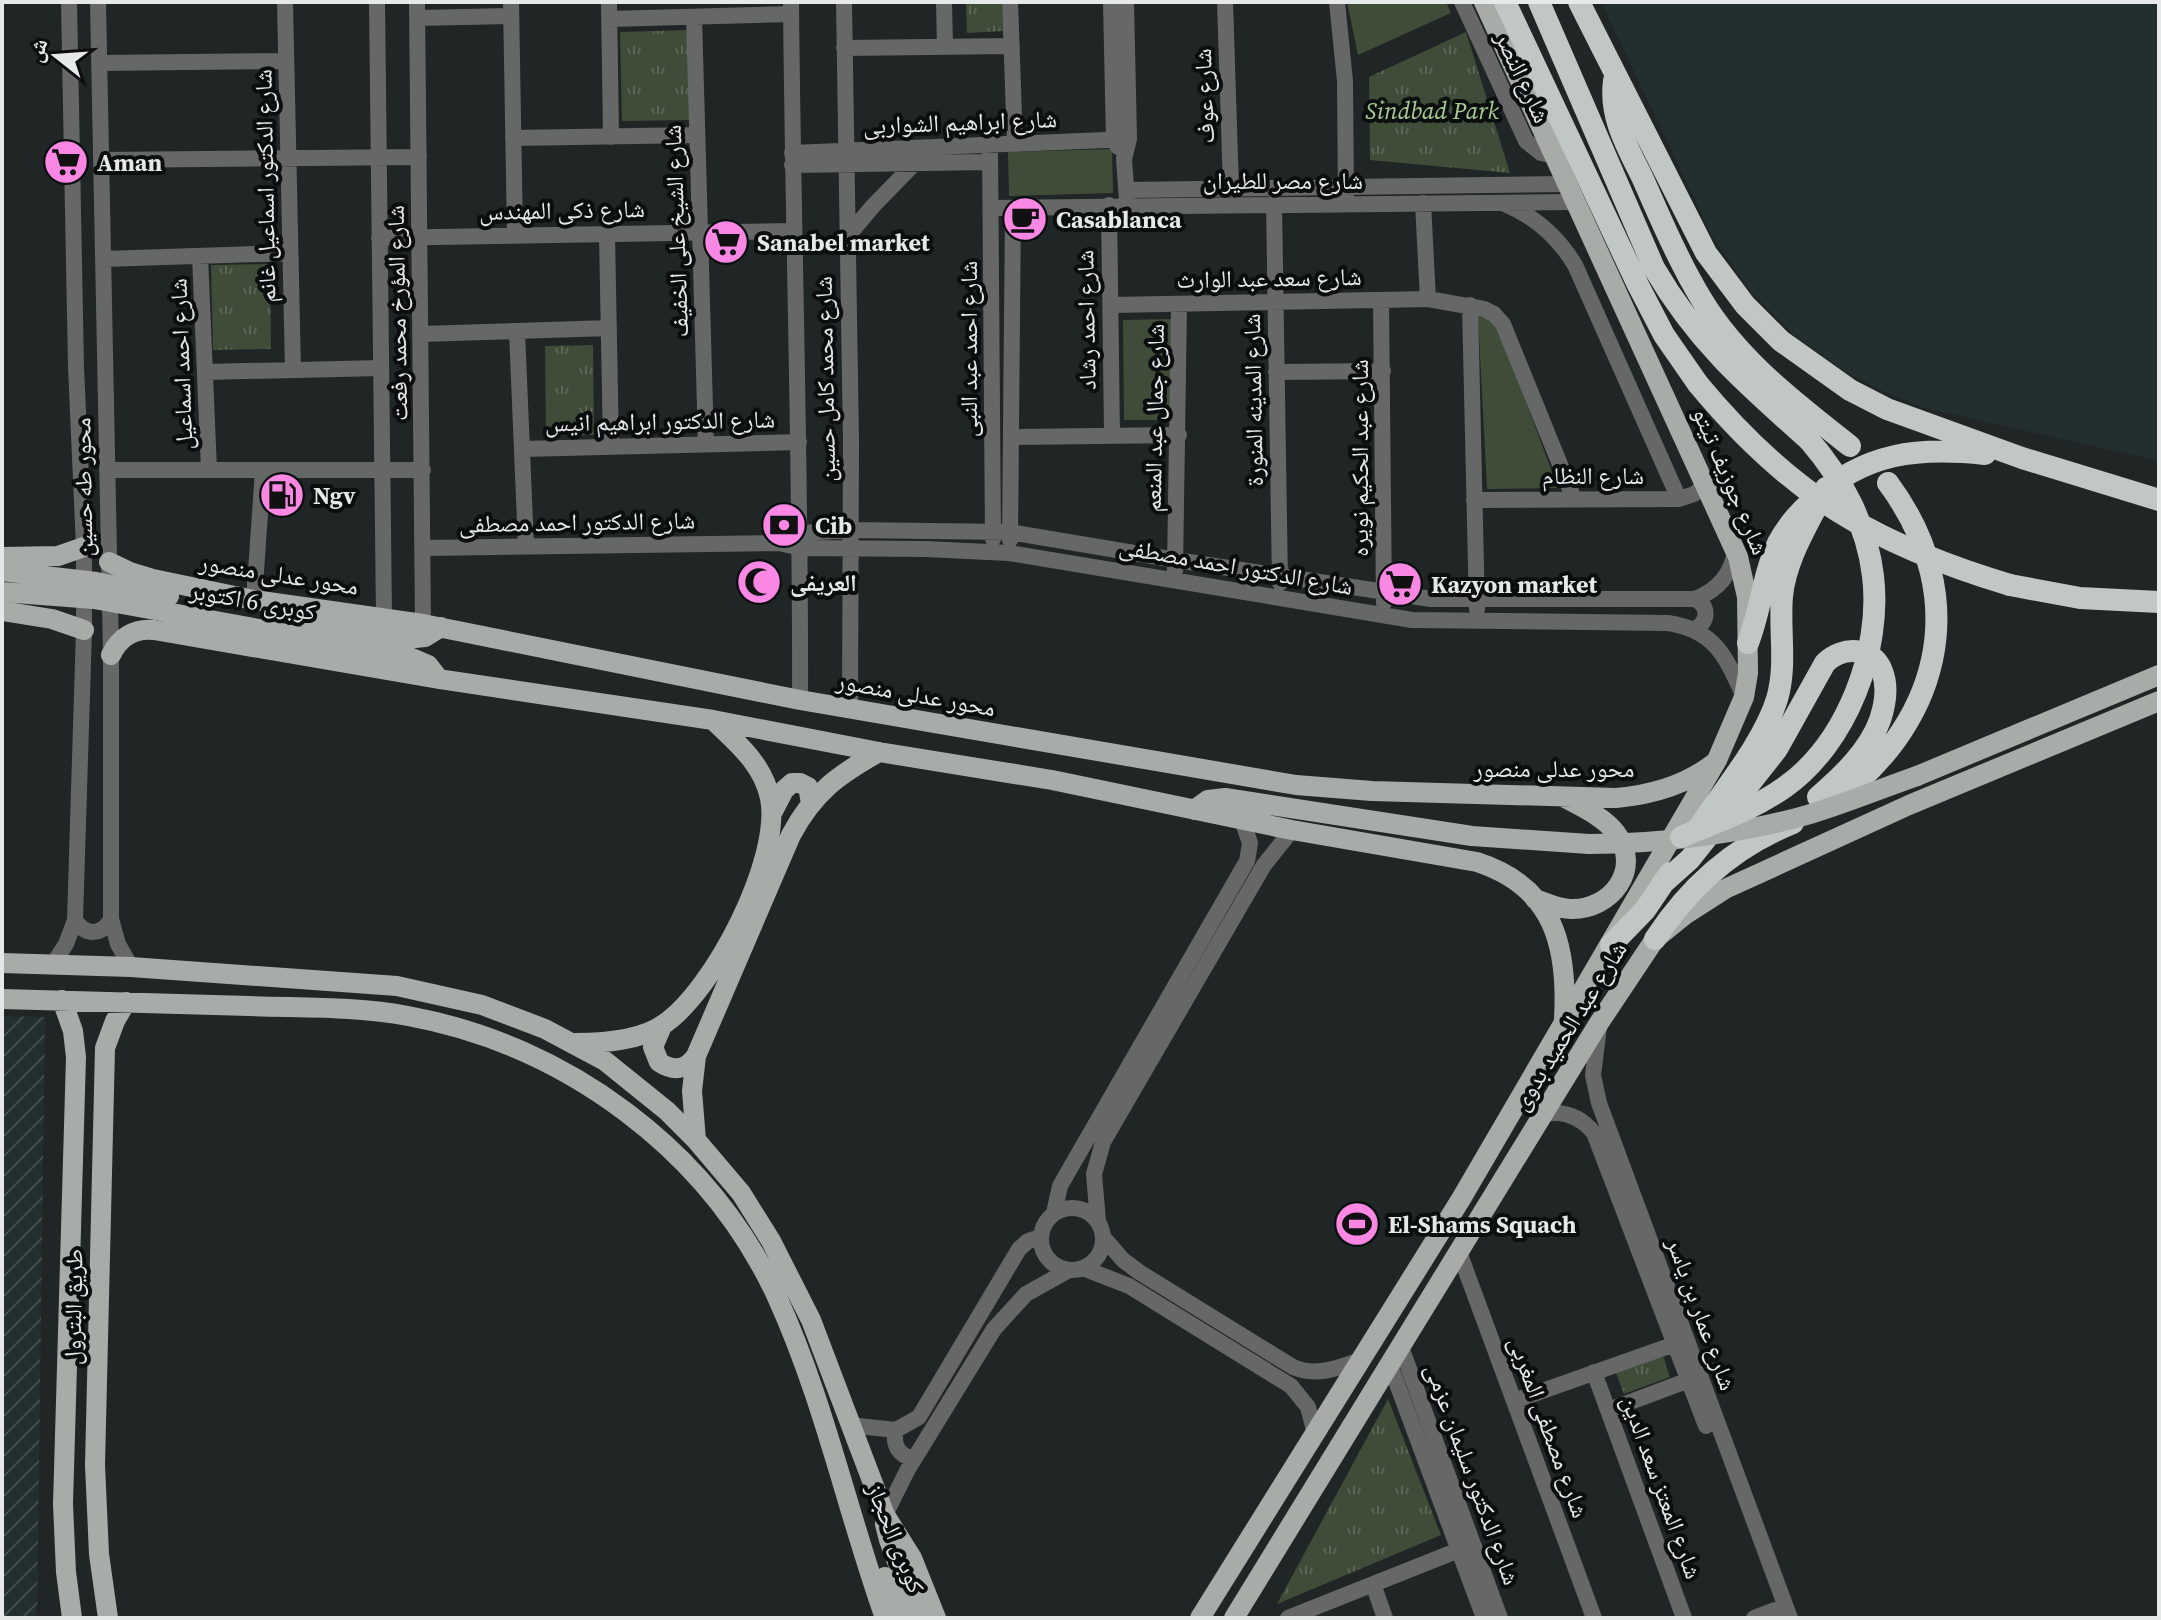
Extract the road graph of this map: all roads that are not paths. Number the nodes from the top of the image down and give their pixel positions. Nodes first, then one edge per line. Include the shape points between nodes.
1 (69, 2) edge
2 (98, 2) edge
3 (285, 2) edge
4 (377, 2) edge
5 (844, 2) edge
6 (944, 2) edge
7 (1010, 2) edge
8 (1111, 2) edge
9 (1126, 2) edge
10 (1225, 2) edge
11 (1337, 2) edge
12 (1462, 2) edge
13 (1484, 2) edge
14 (1505, 2) edge
15 (1539, 2) edge
16 (1579, 2) edge
17 (791, 8) edge
18 (511, 9) edge
19 (417, 10) edge
20 (609, 10) edge
21 (694, 17) junction
22 (1012, 46) junction
23 (945, 47) junction
24 (844, 48) junction
25 (286, 61) junction
26 (99, 63) junction
27 (1615, 76) junction
28 (697, 135) junction
29 (611, 137) junction
30 (513, 138) junction
31 (1122, 140) junction
32 (1015, 144) junction
33 (990, 145) junction
34 (1555, 156) junction
35 (419, 157) junction
36 (288, 158) junction
37 (379, 158) junction
38 (846, 158) junction
39 (792, 159) junction
40 (101, 160) junction
41 (990, 162) junction
42 (915, 163) junction
43 (1231, 188) junction
44 (1571, 193) junction
45 (1346, 196) junction
46 (1127, 198) junction
47 (1500, 202) junction
48 (1274, 203) junction
49 (1423, 203) junction
50 (1109, 205) junction
51 (991, 208) junction
52 (1013, 208) junction
53 (793, 231) junction
54 (700, 232) junction
55 (607, 234) junction
56 (515, 235) junction
57 (420, 237) junction
58 (847, 237) junction
59 (379, 238) junction
60 (290, 253) junction
61 (200, 256) junction
62 (104, 259) junction
63 (1428, 299) junction
64 (1381, 300) junction
65 (1275, 301) junction
66 (1179, 304) junction
67 (1111, 305) junction
68 (1470, 305) junction
69 (609, 328) junction
70 (517, 331) junction
71 (421, 334) junction
72 (381, 368) junction
73 (293, 370) junction
74 (1383, 371) junction
75 (205, 372) junction
76 (1276, 372) junction
77 (1112, 434) junction
78 (1179, 435) junction
79 (1011, 437) junction
80 (799, 442) junction
81 (706, 444) junction
82 (1850, 446) dead end
83 (611, 447) junction
84 (522, 449) junction
85 (2022, 458) junction
86 (107, 470) junction
87 (209, 470) junction
88 (263, 470) junction
89 (382, 470) junction
90 (423, 470) junction
91 (1888, 483) dead end
92 (1707, 484) junction
93 (1826, 488) junction
94 (1574, 499) junction
95 (1679, 499) junction
96 (1474, 500) junction
97 (2158, 500) edge
98 (851, 530) junction
99 (1002, 531) junction
100 (801, 541) junction
101 (526, 546) junction
102 (84, 547) junction
103 (424, 548) junction
104 (851, 549) junction
105 (1735, 550) junction
106 (1001, 553) junction
107 (2, 557) edge
108 (33, 558) junction
109 (1176, 560) junction
110 (109, 562) junction
111 (2, 571) edge
112 (1280, 575) junction
113 (153, 579) junction
114 (1175, 581) junction
115 (2, 592) edge
116 (1384, 593) junction
117 (1280, 597) junction
118 (1695, 599) junction
119 (254, 600) junction
120 (1476, 600) junction
121 (2159, 602) edge
122 (167, 604) junction
123 (2, 611) edge
124 (35, 615) junction
125 (1383, 616) junction
126 (384, 617) junction
127 (1477, 623) junction
128 (432, 626) junction
129 (147, 629) junction
130 (1695, 629) junction
131 (84, 630) junction
132 (1748, 643) junction
133 (111, 655) junction
134 (2159, 675) edge
135 (439, 679) junction
136 (1744, 697) junction
137 (800, 700) junction
138 (2159, 701) edge
139 (850, 708) junction
140 (713, 720) junction
141 (879, 752) junction
142 (1717, 760) junction
143 (1562, 796) junction
144 (811, 803) junction
145 (1194, 810) junction
146 (772, 813) junction
147 (1242, 820) junction
148 (1787, 825) junction
149 (1292, 830) junction
150 (1681, 837) junction
151 (1250, 849) junction
152 (1269, 856) junction
153 (1662, 884) junction
154 (1535, 899) junction
155 (111, 919) junction
156 (75, 920) junction
157 (1655, 939) junction
158 (1611, 945) junction
159 (2, 963) edge
160 (53, 964) junction
161 (131, 967) junction
162 (2, 999) edge
163 (62, 1000) junction
164 (126, 1002) junction
165 (1564, 1023) junction
166 (1599, 1023) junction
167 (662, 1026) junction
168 (574, 1043) junction
169 (75, 1044) junction
170 (105, 1048) junction
171 (696, 1056) junction
172 (1599, 1103) junction
173 (1544, 1114) junction
174 (1580, 1120) junction
175 (696, 1140) junction
176 (1054, 1213) junction
177 (1100, 1229) junction
178 (1040, 1237) junction
179 (1459, 1252) junction
180 (1076, 1269) junction
181 (1675, 1344) junction
182 (1396, 1356) junction
183 (1360, 1360) junction
184 (1310, 1372) junction
185 (1594, 1372) junction
186 (1689, 1380) junction
187 (1297, 1392) junction
188 (1514, 1401) junction
189 (1609, 1410) junction
190 (849, 1425) junction
191 (896, 1430) junction
192 (1315, 1434) junction
193 (914, 1459) junction
194 (95, 1465) junction
195 (64, 1467) junction
196 (842, 1478) junction
197 (885, 1515) junction
198 (1466, 1548) junction
199 (1373, 1584) junction
200 (1781, 1615) edge
201 (72, 1618) edge
202 (108, 1618) edge
203 (885, 1618) edge
204 (900, 1618) edge
205 (918, 1618) edge
206 (936, 1618) edge
207 (1200, 1618) edge
208 (1234, 1618) edge
209 (1288, 1618) edge
210 (1385, 1618) edge
211 (1484, 1618) edge
212 (1500, 1618) edge
213 (1594, 1618) edge
214 (1684, 1618) edge
215 (1754, 1618) edge

1 - 102 street, محور طه حسين
2 - 26 street, محور طه حسين
3 - 25 street, شارع الدكتور اسماعيل غانم
4 - 37 street, شارع المؤرخ محمد رفعت
5 - 24 street, شارع محمد كامل حسين
6 - 23 street
7 - 22 street
8 - 31 street
9 - 31 street
10 - 43 street, شارع عوف
11 - 45 street via 1345,81
12 - 34 street, شارع النصر via 1522,135 1535,150
13 - 34 main road, شارع جوزيف تيتو
14 - 121 highway, شارع جوزيف تيتو, bridge via 1664,335 1698,384 1768,459 1833,508 1902,547 1951,567 2080,598
15 - 150 highway, bridge via 1665,287 1718,357 1830,465 1860,524 1870,560 1874,612 1868,652 1857,688 1828,741 1787,786 1744,812
16 - 27 highway
17 - 21 street
17 - 39 street, شارع محمد كامل حسين
18 - 19 street
18 - 30 street
19 - 35 street, شارع المؤرخ محمد رفعت
20 - 21 street
20 - 29 street
21 - 28 street, شارع الشيخ على الخفيف
22 - 23 street
22 - 32 street
23 - 24 street
24 - 38 street, شارع محمد كامل حسين
25 - 26 street
25 - 36 street, شارع الدكتور اسماعيل غانم
26 - 40 street, محور طه حسين
27 - 82 highway via 1614,110 1621,132 1703,302 1773,384
27 - 85 highway via 1695,235 1759,321 1807,361 1862,396
28 - 29 street
28 - 54 street, شارع الشيخ على الخفيف
29 - 30 street
30 - 56 street
31 - 32 street, شارع ابراهيم الشواربى
31 - 46 street
32 - 33 street, شارع ابراهيم الشواربى
33 - 38 street, شارع ابراهيم الشواربى
33 - 41 street, شارع احمد عبد النبى
34 - 44 main road, شارع جوزيف تيتو
35 - 37 street
35 - 57 street, شارع المؤرخ محمد رفعت
36 - 37 street
36 - 40 street
36 - 60 street, شارع الدكتور اسماعيل غانم
37 - 59 street, شارع المؤرخ محمد رفعت
38 - 39 street, شارع ابراهيم الشواربى
38 - 42 street, شارع ابراهيم الشواربى
38 - 58 street, شارع محمد كامل حسين
39 - 53 street, شارع محمد كامل حسين
40 - 62 street, محور طه حسين
41 - 42 street, شارع ابراهيم الشواربى
41 - 51 street, شارع احمد عبد النبى
42 - 58 street
43 - 45 street, شارع مصر للطيران
43 - 46 street, شارع مصر للطيران
44 - 45 street, شارع مصر للطيران
44 - 47 street, شارع مصر للطيران
44 - 92 main road, شارع جوزيف تيتو
45 - 48 street, شارع مصر للطيران
45 - 49 street, شارع مصر للطيران
46 - 48 street, شارع مصر للطيران
46 - 50 street, شارع مصر للطيران
47 - 49 street, شارع مصر للطيران
47 - 95 street via 1539,223 1575,265
48 - 65 street, شارع المدينه المنورة
49 - 63 street
50 - 52 street, شارع مصر للطيران
50 - 67 street, شارع احمد رشاد
51 - 52 street, شارع مصر للطيران
51 - 99 street, شارع احمد عبد النبى
52 - 79 street, شارع احمد عبد النبى
53 - 54 street, شارع ذكى المهندس
53 - 80 street, شارع محمد كامل حسين
54 - 55 street, شارع ذكى المهندس
54 - 81 street, شارع الشيخ على الخفيف
55 - 56 street, شارع ذكى المهندس
55 - 69 street
56 - 57 street, شارع ذكى المهندس
57 - 59 street, شارع ذكى المهندس
57 - 71 street, شارع المؤرخ محمد رفعت
58 - 98 street, شارع محمد كامل حسين
59 - 72 street, شارع المؤرخ محمد رفعت
60 - 61 street
60 - 73 street, شارع الدكتور اسماعيل غانم
61 - 62 street
61 - 75 street, شارع احمد اسماعيل
62 - 86 street, محور طه حسين
63 - 64 street, شارع سعد عبد الوارث
63 - 68 street, شارع سعد عبد الوارث
64 - 65 street, شارع سعد عبد الوارث
64 - 74 street, شارع عبد الحكيم نويره
65 - 66 street, شارع سعد عبد الوارث
65 - 76 street, شارع المدينه المنورة
66 - 67 street, شارع سعد عبد الوارث
66 - 78 street, شارع جمال عبد المنعم
67 - 77 street, شارع احمد رشاد
68 - 94 street via 1494,314 1503,324
68 - 96 street
69 - 70 street
69 - 83 street
70 - 71 street
70 - 84 street
71 - 90 street, شارع المؤرخ محمد رفعت
72 - 73 street
72 - 89 street, شارع المؤرخ محمد رفعت
73 - 75 street
74 - 76 street
74 - 116 street, شارع عبد الحكيم نويره
75 - 87 street, شارع احمد اسماعيل
76 - 112 street, شارع المدينه المنورة
77 - 78 street
77 - 79 street
78 - 109 street, شارع جمال عبد المنعم
79 - 99 street, شارع احمد عبد النبى
80 - 81 street, شارع الدكتور ابراهيم انيس
80 - 100 street, شارع محمد كامل حسين
81 - 83 street, شارع الدكتور ابراهيم انيس
83 - 84 street, شارع الدكتور ابراهيم انيس
84 - 101 street
85 - 93 highway via 1956,451 1900,454 1848,472
85 - 97 highway
86 - 87 street
86 - 110 street, محور طه حسين
87 - 88 street
88 - 89 street
88 - 119 street
89 - 90 street
89 - 126 street, شارع المؤرخ محمد رفعت
90 - 103 street, شارع المؤرخ محمد رفعت
91 - 148 highway via 1914,522 1931,567 1938,614 1931,671 1887,753 1842,795
92 - 95 street, شارع النظام
92 - 105 main road, شارع جوزيف تيتو
93 - 132 highway via 1789,524 1778,544
93 - 153 highway via 1786,576 1782,679 1769,720
94 - 95 street, شارع النظام
94 - 96 street, شارع النظام
96 - 120 street
98 - 99 street, شارع الدكتور احمد مصطفى
98 - 100 street, شارع الدكتور احمد مصطفى
98 - 104 street, شارع محمد كامل حسين
99 - 106 street, شارع احمد عبد النبى
99 - 109 street, شارع الدكتور احمد مصطفى
100 - 101 street, شارع الدكتور احمد مصطفى via 787,537 779,543
100 - 104 street, شارع الدكتور احمد مصطفى
100 - 137 street, شارع محمد كامل حسين
101 - 103 street, شارع الدكتور احمد مصطفى
102 - 108 main road
102 - 131 street, محور طه حسين
103 - 128 street, شارع المؤرخ محمد رفعت
104 - 106 street, شارع الدكتور احمد مصطفى
104 - 139 street, شارع محمد كامل حسين
105 - 118 street via 1723,580
105 - 132 main road, شارع جوزيف تيتو via 1747,597
106 - 114 street, شارع الدكتور احمد مصطفى
107 - 108 main road
108 - 124 main road via 49,576 51,591
109 - 112 street, شارع الدكتور احمد مصطفى
109 - 114 street, شارع جمال عبد المنعم
110 - 113 main road, محور عدلى منصور
110 - 133 street, محور طه حسين
111 - 122 main road, كوبرى 6 اكتوبر, bridge via 96,582
112 - 116 street, شارع الدكتور احمد مصطفى
112 - 117 street, شارع المدينه المنورة
113 - 119 main road, محور عدلى منصور
113 - 129 main road via 140,603
114 - 117 street, شارع الدكتور احمد مصطفى
115 - 122 main road, كوبرى 6 اكتوبر, bridge
116 - 120 street, شارع الدكتور احمد مصطفى
116 - 125 street, شارع عبد الحكيم نويره
117 - 125 street, شارع الدكتور احمد مصطفى
118 - 120 street, شارع الدكتور احمد مصطفى
118 - 130 street via 1706,614
119 - 126 main road, محور عدلى منصور
120 - 127 street
122 - 128 main road, كوبرى 6 اكتوبر via 406,637 425,637
122 - 135 main road, كوبرى 6 اكتوبر via 407,656 428,665
123 - 124 main road
124 - 131 main road
125 - 127 street, شارع الدكتور احمد مصطفى
126 - 128 main road, محور عدلى منصور
127 - 130 street, شارع الدكتور احمد مصطفى via 1614,621
128 - 137 main road, محور عدلى منصور
129 - 133 main road via 122,639
129 - 135 main road
130 - 136 street via 1719,649
131 - 156 street, محور طه حسين
132 - 136 main road, شارع جوزيف تيتو
133 - 155 street, محور طه حسين
134 - 150 main road, bridge via 1809,815
135 - 140 main road
136 - 142 main road, شارع جوزيف تيتو
137 - 139 main road, محور عدلى منصور
138 - 157 main road, شارع عبد الحميد بدوى via 1738,882
139 - 143 main road, محور عدلى منصور via 1296,785
140 - 141 main road
140 - 146 main road via 754,762
141 - 144 main road via 841,774
141 - 145 main road
142 - 143 main road, محور عدلى منصور via 1688,780 1645,794
142 - 158 main road, شارع جوزيف تيتو
143 - 154 main road via 1615,831 1625,856 1624,872 1614,893 1590,907 1561,908
144 - 146 main road via 808,787 792,783
144 - 171 main road via 791,835
145 - 147 main road
145 - 150 main road, bridge via 1208,800 1225,798 1472,836 1589,844
146 - 167 main road via 764,857 734,934 696,993
147 - 149 main road
147 - 151 street
148 - 153 highway via 1851,765 1879,722 1883,672 1864,653 1843,652 1825,663 1777,749 1690,859
148 - 157 highway via 1720,866 1680,904
149 - 152 street
149 - 154 main road via 1477,862 1511,877
151 - 152 street
151 - 176 street via 1060,1186
152 - 177 street via 1103,1142 1094,1174
153 - 158 highway
154 - 165 main road via 1554,928 1563,956
155 - 156 street via 94,933
155 - 161 street, محور طه حسين
156 - 160 street, محور طه حسين
157 - 166 main road, شارع عبد الحميد بدوى
158 - 165 main road, شارع جوزيف تيتو
159 - 160 main road
160 - 161 main road
161 - 168 main road via 425,991 482,1005
162 - 163 main road
163 - 164 main road
163 - 169 main road, طريق البترول
164 - 170 main road, طريق البترول
164 - 196 main road via 406,1015 502,1042 591,1087 669,1149 748,1245 787,1320
165 - 183 main road, شارع عبد الحميد بدوى
166 - 172 street, شارع عمار بن ياسر via 1593,1075
166 - 173 main road, شارع عبد الحميد بدوى
167 - 168 main road via 627,1038
167 - 171 main road via 653,1047 659,1062 684,1068
168 - 175 main road via 630,1080
169 - 170 main road via 91,1037
169 - 195 main road, طريق البترول
170 - 194 main road, طريق البترول
171 - 175 main road
172 - 174 street via 1585,1106
172 - 200 street, شارع عمار بن ياسر
173 - 174 street via 1563,1113
173 - 179 main road, شارع عبد الحميد بدوى
174 - 181 street, شارع عمار بن ياسر via 1594,1133
175 - 190 main road via 741,1193 786,1267
176 - 177 street via 1081,1209
176 - 178 street
177 - 180 street via 1098,1256
177 - 184 street via 1116,1253 1139,1272
178 - 180 street via 1050,1262
178 - 191 street via 1019,1249 924,1412
179 - 182 main road, شارع عبد الحميد بدوى
179 - 188 street, شارع مصطفى المغربى
180 - 187 street via 1129,1286
180 - 193 street via 1026,1294 1004,1317
181 - 185 street
181 - 186 street, شارع عمار بن ياسر
182 - 198 street, شارع الدكتور سليمان عزمى
182 - 208 main road, شارع عبد الحميد بدوى
183 - 184 street
183 - 192 main road, شارع عبد الحميد بدوى
184 - 187 street
185 - 188 street
185 - 189 street, شارع المعتز سعد الدين
186 - 189 street
186 - 200 street, شارع عمار بن ياسر
187 - 192 street via 1308,1407
188 - 213 street, شارع مصطفى المغربى
189 - 214 street, شارع المعتز سعد الدين
190 - 191 street
190 - 197 main road
191 - 193 street via 898,1449
192 - 207 main road, شارع عبد الحميد بدوى
193 - 197 street
194 - 195 main road
194 - 202 main road, طريق البترول
195 - 201 main road, طريق البترول
196 - 203 main road
196 - 204 main road, كوبرى الحجاز
197 - 205 main road, كوبرى الحجاز
197 - 206 main road via 912,1558
198 - 199 street
198 - 211 street, شارع الدكتور سليمان عزمى
198 - 212 street, شارع الدكتور سليمان عزمى
199 - 209 street
199 - 210 street
200 - 215 street

